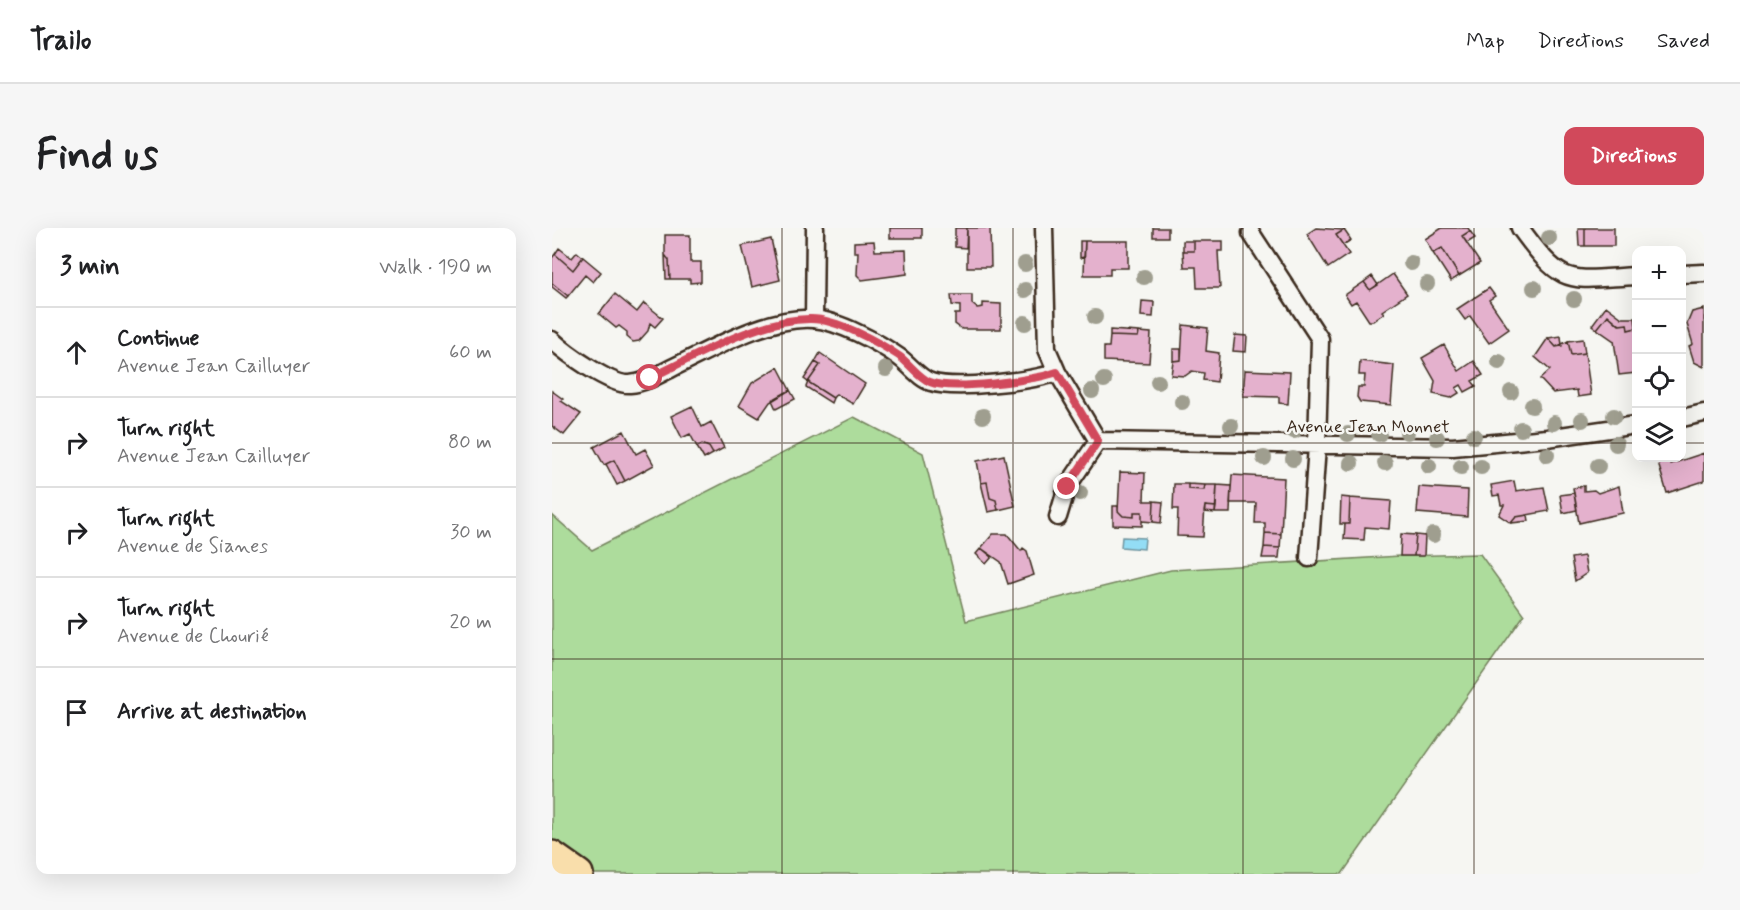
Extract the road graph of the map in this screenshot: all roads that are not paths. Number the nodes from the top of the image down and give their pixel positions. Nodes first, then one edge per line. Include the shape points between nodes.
1 (815, 228) edge
2 (1044, 228) edge
3 (1520, 228) edge
4 (1251, 233) dead end
5 (1704, 273) edge
6 (1686, 274) edge
7 (1632, 276) edge
8 (814, 319) junction
9 (552, 340) edge
10 (1057, 372) junction
11 (1704, 413) edge
12 (1686, 417) edge
13 (1632, 426) edge
14 (1098, 441) junction
15 (1317, 446) junction
16 (1058, 517) dead end
17 (1309, 558) dead end
18 (552, 855) edge
19 (579, 874) edge

1 - 8 street
2 - 10 street via 1047,349
3 - 7 street via 1552,269 1572,279
4 - 15 street via 1320,339
5 - 6 street
8 - 9 street via 784,321 629,385 605,376
8 - 10 street via 854,331 899,356 930,382 974,385
10 - 14 street
11 - 12 street
13 - 15 street, Avenue Jean Monnet via 1453,447
14 - 15 street, Avenue Jean Monnet
14 - 16 street via 1067,487
15 - 17 street
18 - 19 main road

